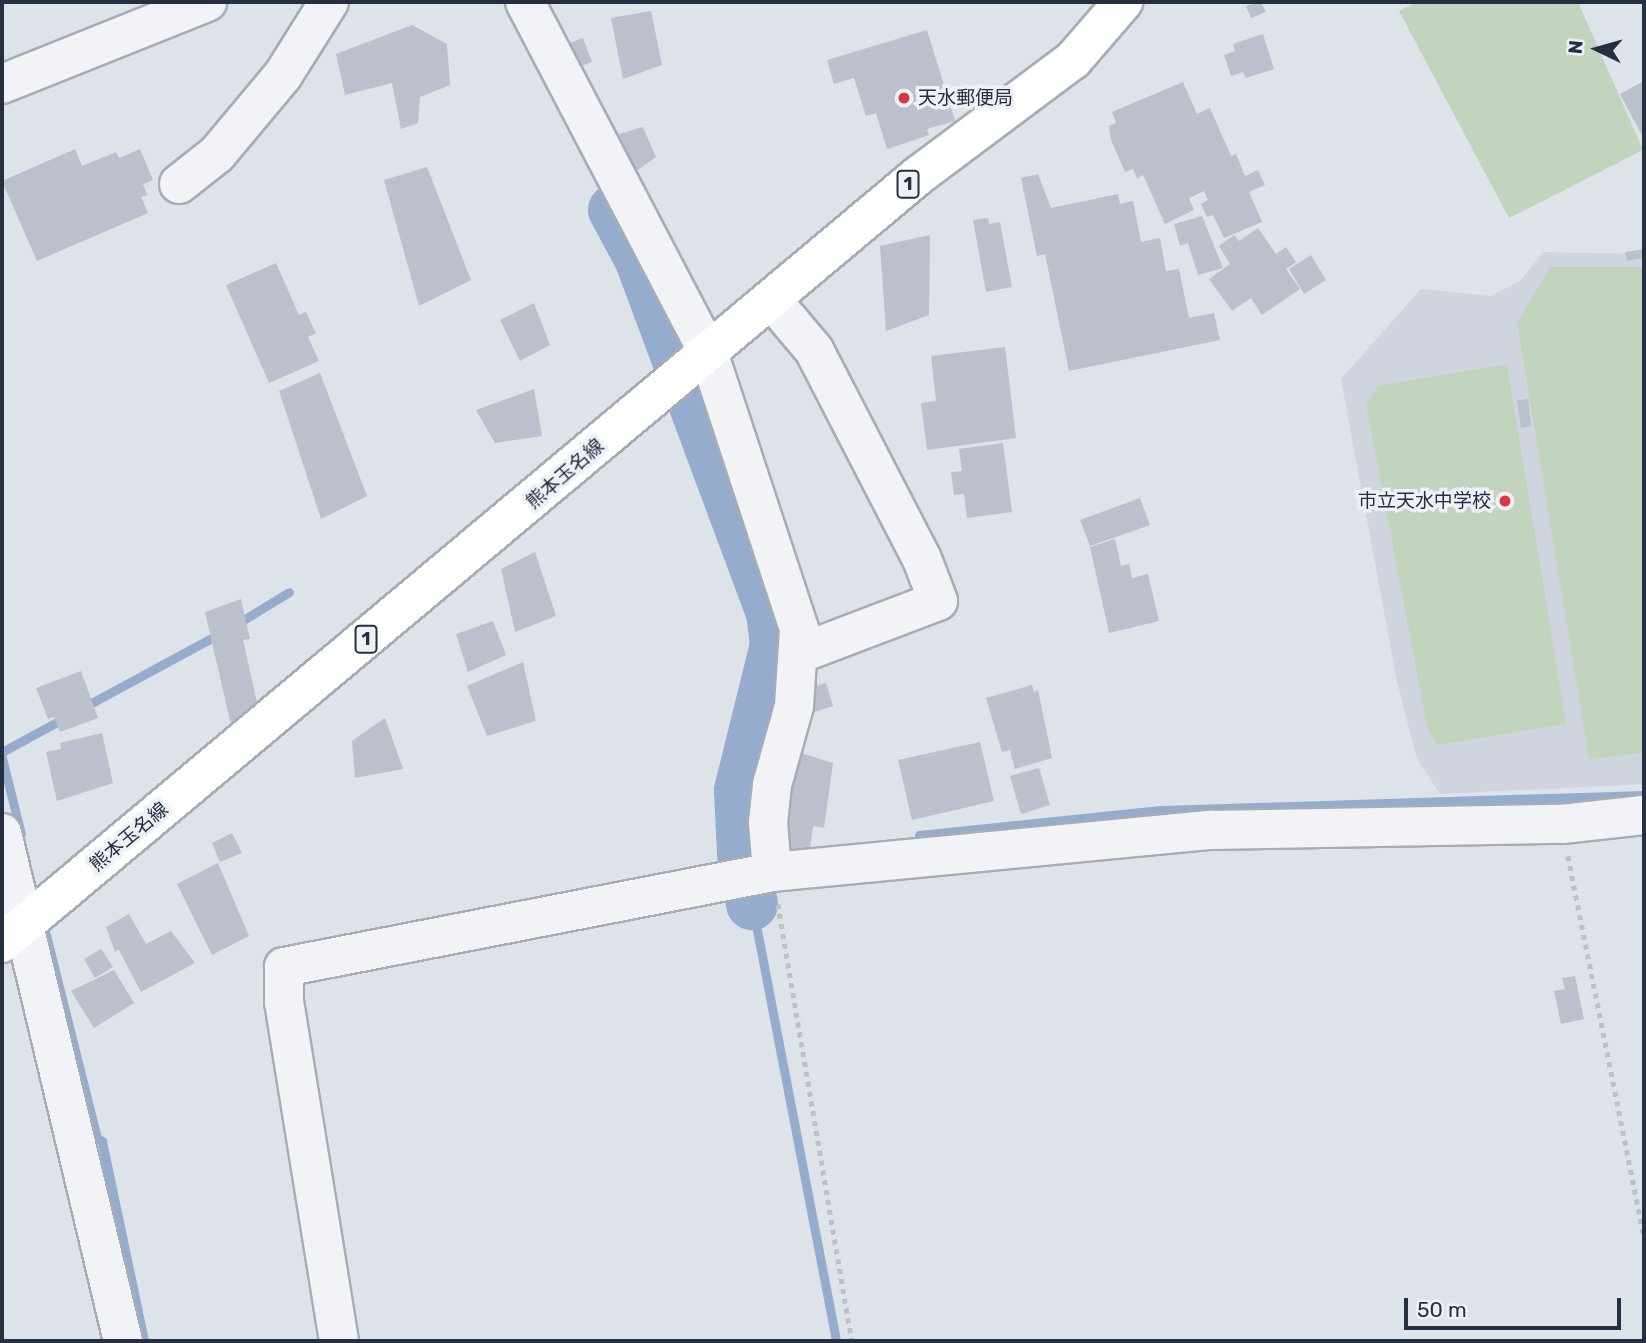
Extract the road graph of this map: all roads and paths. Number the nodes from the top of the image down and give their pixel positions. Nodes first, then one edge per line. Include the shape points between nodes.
1 (207, 2) edge
2 (330, 2) edge
3 (526, 2) edge
4 (1123, 2) edge
5 (2, 85) edge
6 (179, 184) dead end
7 (771, 299) junction
8 (699, 359) junction
9 (801, 653) junction
10 (1644, 815) edge
11 (1562, 824) junction
12 (2, 833) edge
13 (753, 877) junction
14 (24, 924) edge
15 (1644, 1237) edge
16 (123, 1341) edge
17 (340, 1341) edge
18 (852, 1341) edge

1 - 5 street
2 - 6 street via 284,75 217,154
3 - 8 street
4 - 7 main road, 熊本玉名線 / 1 via 1073,60 919,175
7 - 8 main road, 熊本玉名線 / 1
7 - 9 street via 814,350 922,559 938,601
8 - 9 street via 799,629
8 - 14 main road, 熊本玉名線 / 1
9 - 13 street
10 - 11 street
11 - 13 street via 1210,830
11 - 15 path
12 - 14 street
13 - 17 street via 284,967 284,1002
13 - 18 path
14 - 16 street

